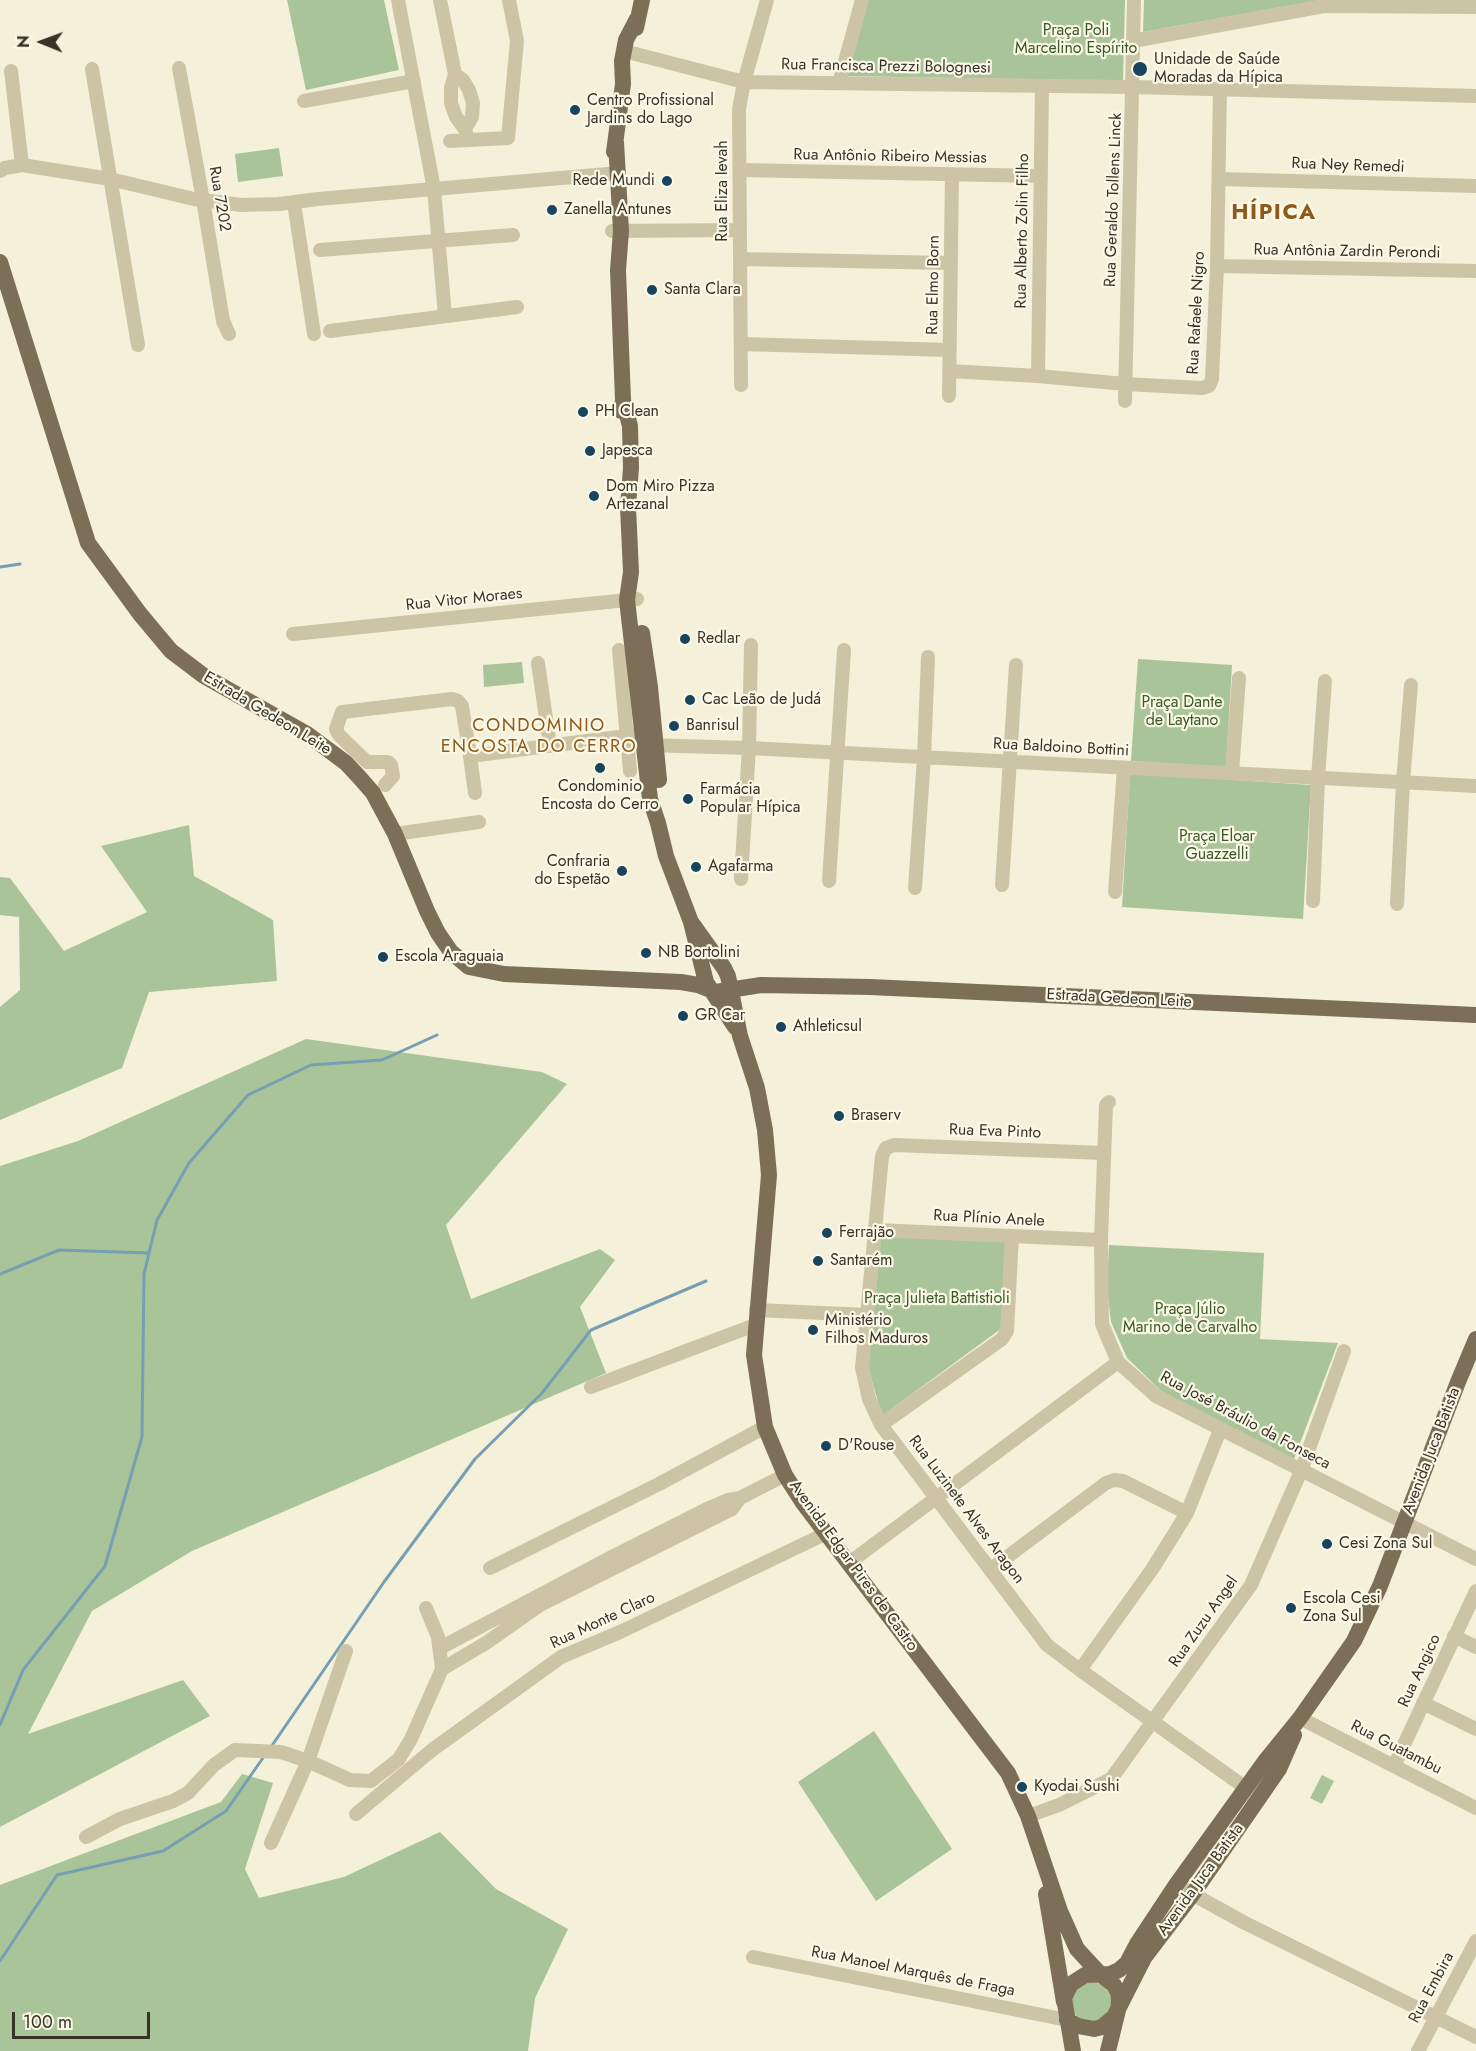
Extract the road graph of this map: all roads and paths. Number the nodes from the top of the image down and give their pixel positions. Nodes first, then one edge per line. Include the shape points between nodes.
1 (398, 0) edge
2 (440, 0) edge
3 (509, 0) edge
4 (642, 0) edge
5 (767, 0) edge
6 (862, 0) edge
7 (1134, 0) edge
8 (1476, 7) edge
9 (1133, 41) junction
10 (629, 52) junction
11 (179, 68) dead end
12 (92, 69) dead end
13 (11, 71) dead end
14 (455, 74) junction
15 (414, 81) junction
16 (744, 82) junction
17 (839, 83) junction
18 (1042, 86) junction
19 (1133, 87) junction
20 (1220, 89) junction
21 (1476, 96) edge
22 (304, 101) dead end
23 (467, 135) junction
24 (450, 141) dead end
25 (22, 165) junction
26 (2, 168) edge
27 (740, 170) junction
28 (614, 173) junction
29 (952, 175) junction
30 (1041, 176) junction
31 (110, 179) junction
32 (1219, 179) junction
33 (1476, 186) edge
34 (434, 189) junction
35 (203, 200) junction
36 (294, 203) junction
37 (740, 230) junction
38 (617, 231) junction
39 (513, 235) dead end
40 (439, 240) junction
41 (320, 249) dead end
42 (740, 259) junction
43 (0, 262) edge
44 (951, 263) junction
45 (1217, 266) junction
46 (1476, 271) edge
47 (517, 308) dead end
48 (445, 316) junction
49 (330, 331) dead end
50 (229, 334) dead end
51 (314, 334) dead end
52 (741, 344) junction
53 (138, 345) dead end
54 (950, 350) junction
55 (949, 371) junction
56 (1038, 376) junction
57 (1125, 384) junction
58 (741, 385) dead end
59 (949, 396) dead end
60 (1125, 401) dead end
61 (632, 599) junction
62 (293, 634) dead end
63 (751, 645) dead end
64 (844, 650) dead end
65 (619, 651) dead end
66 (928, 657) dead end
67 (538, 663) dead end
68 (1016, 665) dead end
69 (1239, 678) dead end
70 (1325, 681) dead end
71 (1411, 685) dead end
72 (642, 740) junction
73 (550, 746) junction
74 (749, 748) junction
75 (837, 753) junction
76 (470, 756) junction
77 (924, 757) junction
78 (1010, 762) junction
79 (1124, 768) junction
80 (630, 771) dead end
81 (1232, 773) junction
82 (1318, 778) junction
83 (1403, 782) junction
84 (385, 785) dead end
85 (1476, 786) edge
86 (475, 793) dead end
87 (479, 822) dead end
88 (395, 834) junction
89 (741, 879) dead end
90 (829, 881) dead end
91 (1002, 885) dead end
92 (915, 888) dead end
93 (1115, 892) dead end
94 (1313, 902) dead end
95 (1397, 904) dead end
96 (691, 922) junction
97 (724, 968) junction
98 (702, 971) junction
99 (681, 982) junction
100 (761, 985) junction
101 (731, 989) junction
102 (710, 990) junction
103 (1476, 1015) edge
104 (740, 1036) junction
105 (1109, 1102) dead end
106 (886, 1148) joint
107 (1104, 1153) junction
108 (876, 1230) junction
109 (1012, 1236) junction
110 (1101, 1240) junction
111 (867, 1315) junction
112 (756, 1318) junction
113 (1476, 1339) edge
114 (1344, 1352) dead end
115 (1118, 1362) junction
116 (591, 1387) dead end
117 (881, 1425) junction
118 (765, 1427) junction
119 (1220, 1430) junction
120 (1301, 1471) junction
121 (786, 1475) junction
122 (936, 1497) junction
123 (1187, 1514) junction
124 (1404, 1523) junction
125 (827, 1533) junction
126 (1476, 1559) edge
127 (612, 1563) junction
128 (849, 1563) junction
129 (490, 1568) dead end
130 (991, 1569) junction
131 (1476, 1591) edge
132 (426, 1608) dead end
133 (1454, 1636) junction
134 (1476, 1647) edge
135 (440, 1648) junction
136 (346, 1651) dead end
137 (442, 1669) junction
138 (1080, 1670) junction
139 (1423, 1702) junction
140 (1300, 1718) junction
141 (1153, 1723) junction
142 (1476, 1729) edge
143 (308, 1761) junction
144 (1272, 1765) junction
145 (1394, 1766) junction
146 (1246, 1788) junction
147 (1476, 1808) edge
148 (356, 1814) dead end
149 (1028, 1816) junction
150 (86, 1837) dead end
151 (271, 1843) dead end
152 (1041, 1854) junction
153 (1176, 1885) junction
154 (1192, 1895) junction
155 (1474, 1948) edge
156 (753, 1957) dead end
157 (1101, 1975) junction
158 (1118, 2010) junction
159 (1066, 2013) junction
160 (1435, 2016) junction
161 (1476, 2037) edge
162 (1073, 2051) edge
163 (1108, 2051) edge
164 (1418, 2051) edge

1 - 15 street
2 - 14 street
3 - 23 street via 517,41 508,138
4 - 10 main road, Avenida Edgar Pires de Castro
5 - 16 street, Rua Eliza Ievah
6 - 17 street
7 - 9 street, Rua Geraldo Tollens Linck
8 - 9 street via 1324,6
9 - 19 street, Rua Geraldo Tollens Linck
10 - 16 street, Rua Francisca Prezzi Bolognesi
10 - 28 main road, Avenida Edgar Pires de Castro
11 - 35 street, Rua 7202
12 - 31 street
13 - 25 street
14 - 23 street via 452,103
14 - 23 street via 463,80 473,103
15 - 22 street
15 - 34 street
16 - 17 street, Rua Francisca Prezzi Bolognesi
16 - 27 street, Rua Eliza Ievah via 739,109
17 - 18 street, Rua Francisca Prezzi Bolognesi
18 - 19 street, Rua Francisca Prezzi Bolognesi
18 - 30 street, Rua Alberto Zolin Filho
19 - 20 street, Rua Francisca Prezzi Bolognesi
19 - 57 street, Rua Geraldo Tollens Linck
20 - 21 street, Rua Francisca Prezzi Bolognesi
20 - 32 street, Rua Rafaele Nigro
23 - 24 street
25 - 26 street
25 - 31 street
27 - 29 street, Rua Antônio Ribeiro Messias
27 - 37 street, Rua Eliza Ievah
28 - 34 street
28 - 38 main road, Avenida Edgar Pires de Castro
29 - 30 street, Rua Antônio Ribeiro Messias
29 - 44 street, Rua Elmo Born
30 - 56 street, Rua Alberto Zolin Filho
31 - 35 street
31 - 53 street
32 - 33 street, Rua Ney Remedi
32 - 45 street, Rua Rafaele Nigro
34 - 36 street
34 - 40 street
35 - 36 street via 241,205
35 - 50 street, Rua 7202 via 223,321
36 - 51 street
37 - 38 street
37 - 42 street, Rua Eliza Ievah
38 - 61 main road, Avenida Edgar Pires de Castro via 623,400 630,426 626,468
39 - 40 street
40 - 41 street
40 - 48 street
42 - 44 street
42 - 52 street, Rua Eliza Ievah
43 - 88 main road, Estrada Gedeon Leite via 88,543 171,651 204,676 307,734 346,763 373,794
44 - 54 street, Rua Elmo Born
45 - 46 street, Rua Antônia Zardin Perondi
45 - 57 street, Rua Rafaele Nigro via 1209,386
47 - 48 street
48 - 49 street
52 - 54 street
52 - 58 street, Rua Eliza Ievah
54 - 55 street, Rua Elmo Born
55 - 56 street, Rua Rafaele Nigro
55 - 59 street, Rua Elmo Born
56 - 57 street, Rua Rafaele Nigro
57 - 60 street, Rua Geraldo Tollens Linck
61 - 62 street, Rua Vitor Moraes
61 - 72 main road, Avenida Edgar Pires de Castro via 650,687
63 - 74 street
64 - 75 street
65 - 72 street
66 - 77 street
67 - 73 street
68 - 78 street
69 - 81 street
70 - 82 street
71 - 83 street
72 - 73 street, Rua Baldoino Bottini
72 - 74 street, Rua Baldoino Bottini
72 - 80 street
72 - 96 main road, Avenida Edgar Pires de Castro via 661,797 658,823 666,856
73 - 76 street, Rua Baldoino Bottini
74 - 75 street, Rua Baldoino Bottini
74 - 89 street
75 - 77 street, Rua Baldoino Bottini
75 - 90 street
76 - 84 street via 458,701 342,712 336,729 339,735 368,762 391,765 393,776
76 - 86 street
77 - 78 street, Rua Baldoino Bottini
77 - 92 street
78 - 79 street, Rua Baldoino Bottini
78 - 91 street
79 - 81 street, Rua Baldoino Bottini
79 - 93 street
81 - 82 street, Rua Baldoino Bottini
82 - 83 street, Rua Baldoino Bottini
82 - 94 street
83 - 85 street, Rua Baldoino Bottini
83 - 95 street
87 - 88 street
88 - 99 main road, Estrada Gedeon Leite via 438,933 451,952 470,967 504,974
96 - 97 main road, Avenida Edgar Pires de Castro
96 - 98 main road, Avenida Edgar Pires de Castro
97 - 98 main road
97 - 100 main road, Estrada Gedeon Leite
97 - 101 main road, Avenida Edgar Pires de Castro
98 - 99 main road
98 - 102 main road, Avenida Edgar Pires de Castro
99 - 102 main road, Estrada Gedeon Leite
100 - 101 main road, Estrada Gedeon Leite
100 - 103 main road, Estrada Gedeon Leite
101 - 102 main road, Estrada Gedeon Leite
101 - 104 main road, Avenida Edgar Pires de Castro
102 - 104 main road, Avenida Edgar Pires de Castro
104 - 112 main road, Avenida Edgar Pires de Castro via 757,1088 769,1175
105 - 107 street, Rua José Bráulio da Fonseca
106 - 107 street, Rua Eva Pinto via 894,1145
106 - 108 street, Rua Luzinete Alves Aragon via 882,1156
107 - 110 street, Rua José Bráulio da Fonseca
108 - 109 street, Rua Plínio Anele
108 - 111 street, Rua Luzinete Alves Aragon
109 - 110 street, Rua Plínio Anele
109 - 117 street via 1007,1331 1002,1339
110 - 115 street, Rua José Bráulio da Fonseca via 1102,1324
111 - 112 street
111 - 117 street, Rua Luzinete Alves Aragon via 862,1368 869,1399
112 - 116 street
112 - 118 main road, Avenida Edgar Pires de Castro via 754,1355
113 - 124 main road, Avenida Juca Batista
114 - 120 street, Rua Zuzu Angel
115 - 119 street, Rua José Bráulio da Fonseca via 1156,1396
115 - 122 street
117 - 122 street, Rua Luzinete Alves Aragon
118 - 121 main road, Avenida Edgar Pires de Castro
118 - 129 street via 659,1485
119 - 120 street, Rua José Bráulio da Fonseca
119 - 123 street
120 - 124 street, Rua José Bráulio da Fonseca
120 - 141 street, Rua Zuzu Angel via 1251,1585
121 - 125 main road, Avenida Edgar Pires de Castro
121 - 127 street via 741,1498 707,1509
122 - 128 street
122 - 130 street, Rua Luzinete Alves Aragon
123 - 130 street via 1114,1480
123 - 138 street
124 - 126 street, Rua José Bráulio da Fonseca
124 - 140 main road, Avenida Juca Batista via 1354,1641
125 - 128 main road, Avenida Edgar Pires de Castro
125 - 148 street, Rua Monte Claro via 561,1657 432,1750
127 - 135 street
127 - 137 street
128 - 149 main road, Avenida Edgar Pires de Castro via 1008,1773
130 - 138 street, Rua Luzinete Alves Aragon via 1047,1644
131 - 133 street, Rua Angico
132 - 135 street
133 - 134 street
133 - 139 street, Rua Angico
135 - 137 street
136 - 143 street
137 - 143 street via 399,1759 372,1781 350,1780
138 - 141 street, Rua Luzinete Alves Aragon
139 - 142 street
139 - 145 street, Rua Angico
140 - 144 main road, Avenida Juca Batista
140 - 145 street, Rua Guatambu
141 - 146 street, Rua Luzinete Alves Aragon
141 - 149 street, Rua Zuzu Angel via 1111,1779
143 - 150 street via 273,1751 235,1750 214,1765 188,1793 120,1819
143 - 151 street
144 - 146 main road, Avenida Juca Batista
144 - 154 main road, Avenida Juca Batista
145 - 147 street, Rua Guatambu
146 - 153 main road, Avenida Juca Batista
149 - 152 main road, Avenida Edgar Pires de Castro
152 - 157 main road, Avenida Edgar Pires de Castro via 1077,1949
152 - 159 main road, Avenida Edgar Pires de Castro
153 - 154 street
153 - 157 main road, Avenida Juca Batista via 1127,1963 1119,1970
154 - 158 main road, Avenida Juca Batista via 1144,1958
154 - 160 street
155 - 160 street, Rua Embira
156 - 159 street, Rua Manoel Marquês de Fraga
157 - 158 main road, Avenida Edgar Pires de Castro via 1114,1985
157 - 159 main road via 1085,1975 1066,1990
158 - 159 main road, Avenida Juca Batista via 1109,2023 1094,2030 1078,2026
158 - 163 main road, Avenida Juca Batista
159 - 162 main road
160 - 161 street
160 - 164 street, Rua Embira

